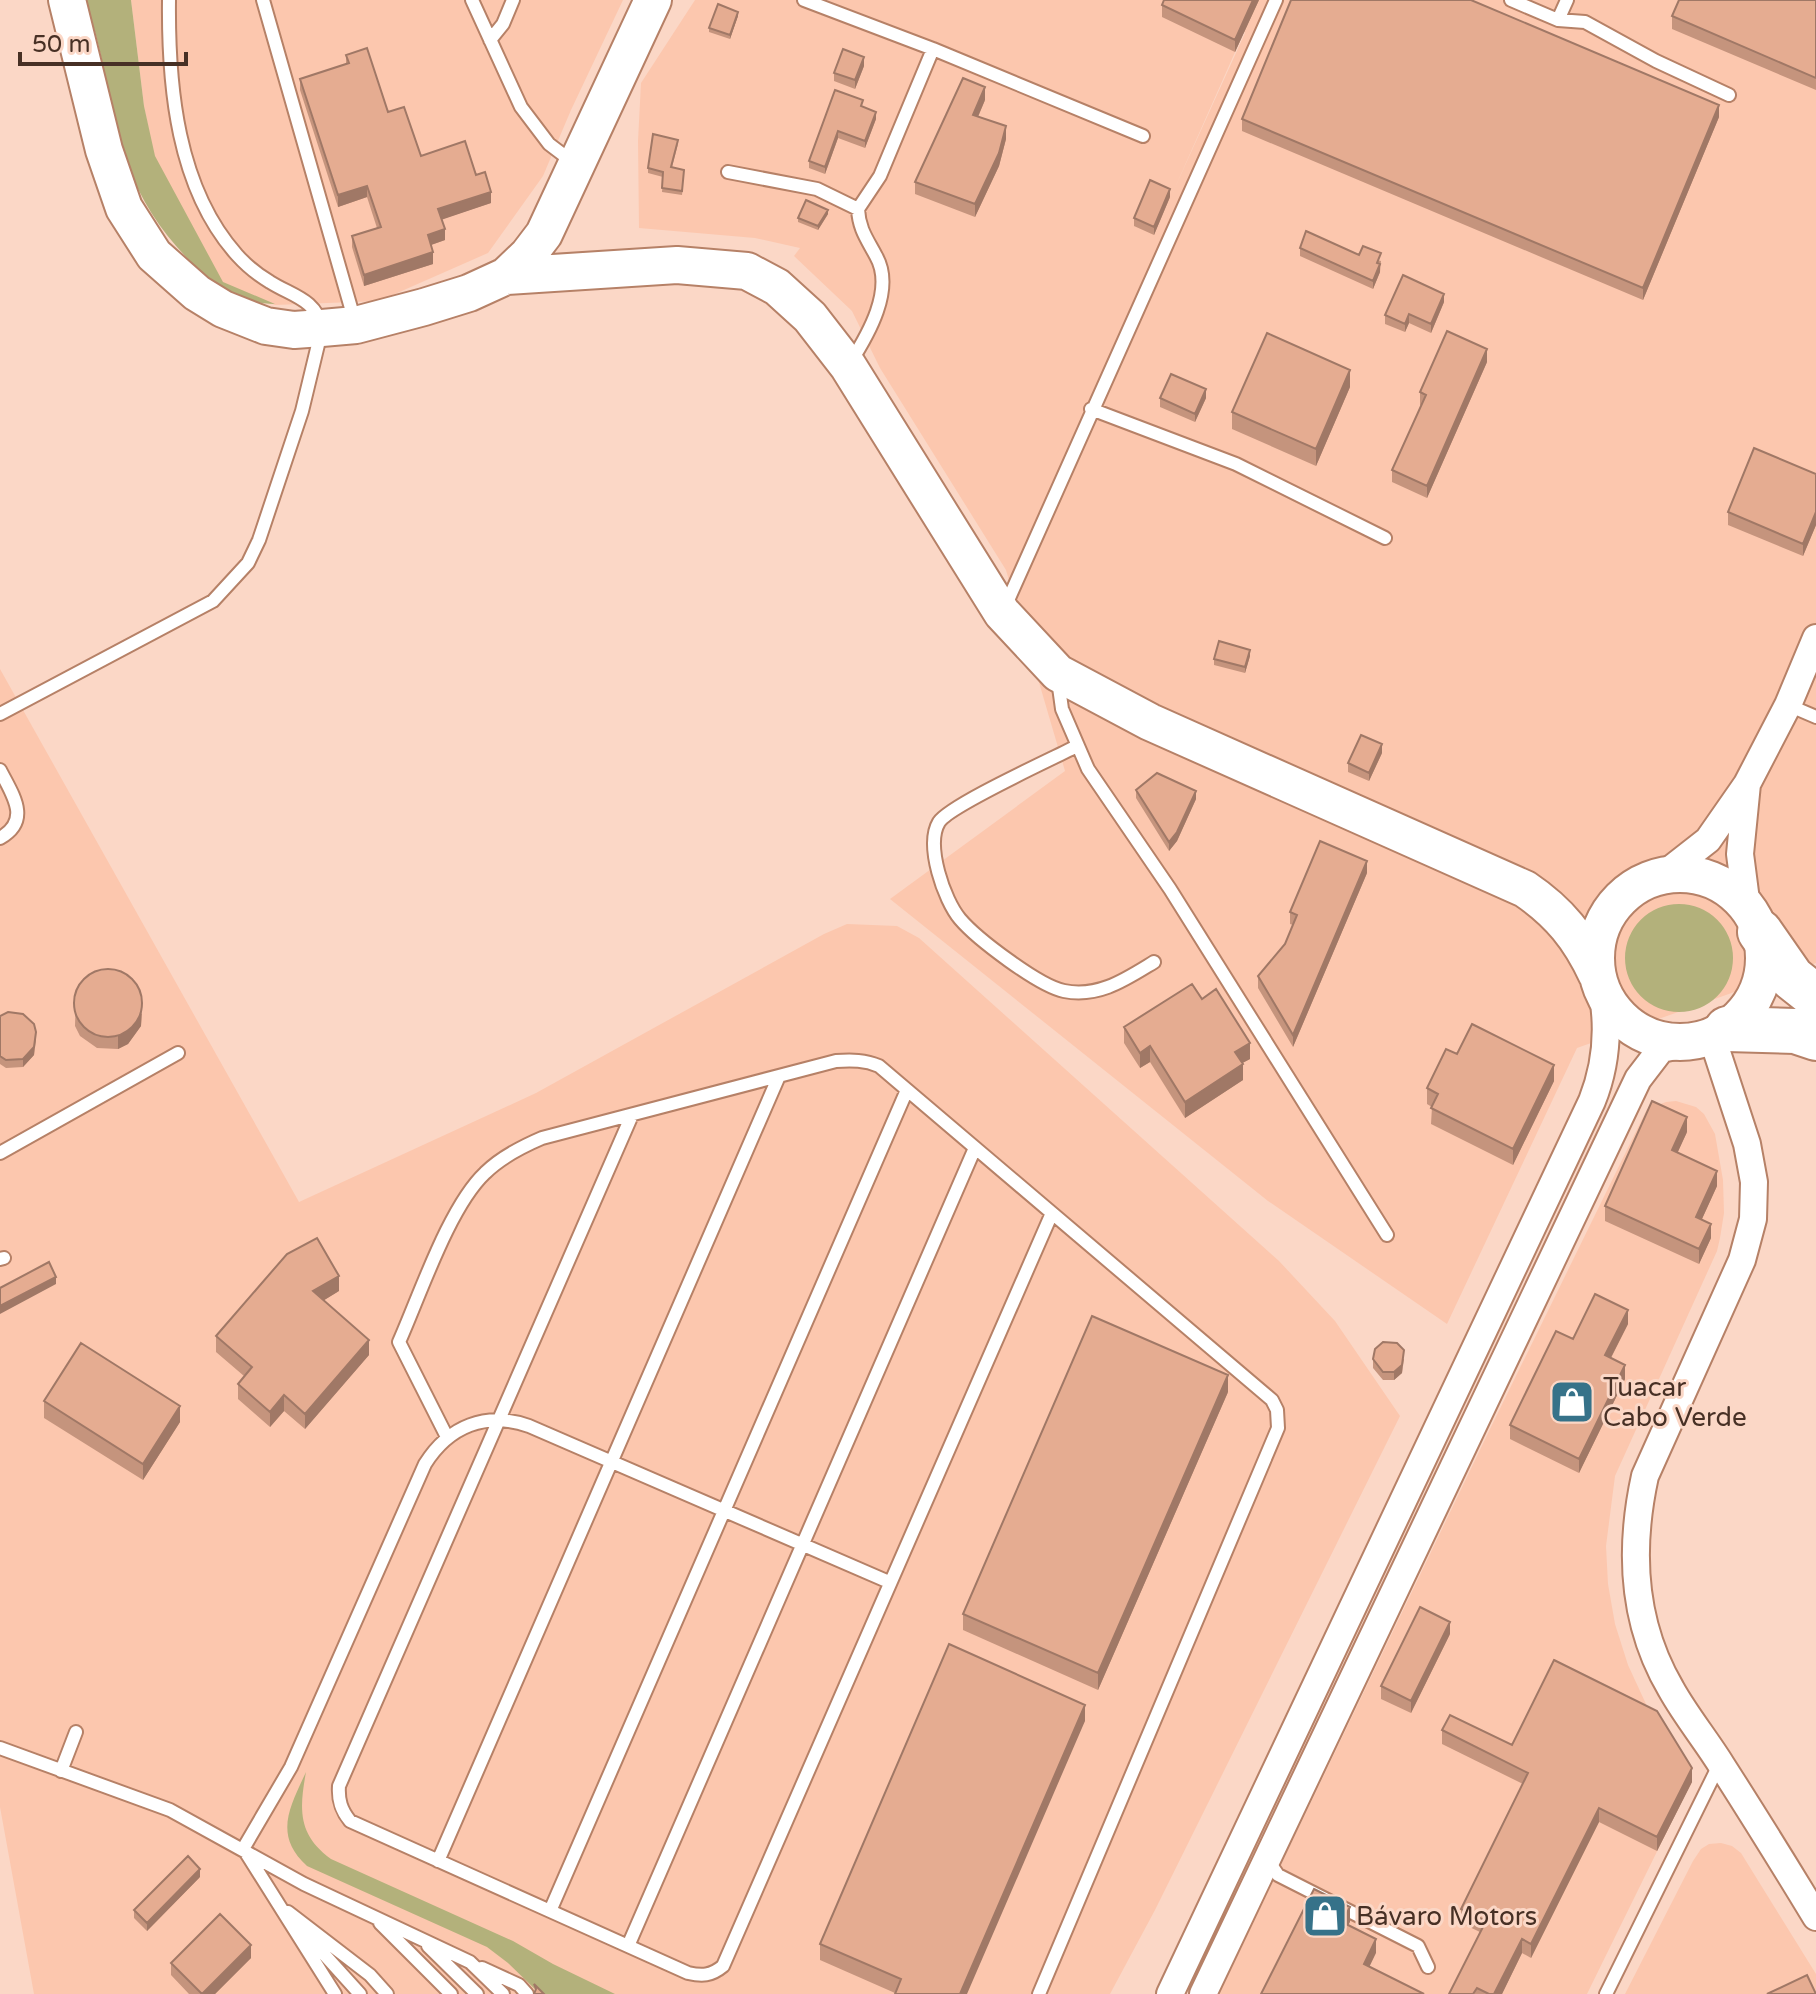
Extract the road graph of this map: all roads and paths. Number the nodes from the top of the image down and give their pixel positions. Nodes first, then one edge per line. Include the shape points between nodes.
1 (67, 0) edge
2 (169, 0) edge
3 (263, 0) edge
4 (472, 0) edge
5 (513, 0) edge
6 (653, 0) edge
7 (804, 0) edge
8 (1276, 0) edge
9 (1511, 0) edge
10 (1567, 0) edge
11 (1558, 20) junction
12 (490, 40) junction
13 (933, 49) junction
14 (1729, 95) dead end
15 (1143, 136) dead end
16 (576, 165) junction
17 (728, 172) dead end
18 (858, 209) junction
19 (506, 276) junction
20 (339, 327) junction
21 (848, 366) junction
22 (1091, 409) junction
23 (1385, 538) dead end
24 (1002, 613) junction
25 (1816, 638) edge
26 (1058, 673) junction
27 (1788, 705) junction
28 (0, 714) edge
29 (1816, 717) edge
30 (1077, 746) junction
31 (0, 770) edge
32 (1747, 784) junction
33 (0, 838) edge
34 (1662, 876) junction
35 (1625, 894) junction
36 (1545, 903) junction
37 (1754, 920) junction
38 (1154, 962) dead end
39 (1600, 986) junction
40 (1816, 997) edge
41 (1710, 1036) junction
42 (1816, 1038) edge
43 (178, 1053) dead end
44 (779, 1076) junction
45 (907, 1090) junction
46 (632, 1115) junction
47 (975, 1148) junction
48 (0, 1153) edge
49 (1052, 1213) junction
50 (1387, 1235) dead end
51 (499, 1419) junction
52 (447, 1437) junction
53 (612, 1462) junction
54 (724, 1511) junction
55 (802, 1544) junction
56 (889, 1582) junction
57 (76, 1732) dead end
58 (0, 1748) edge
59 (1720, 1763) junction
60 (61, 1771) junction
61 (243, 1849) junction
62 (1267, 1859) junction
63 (438, 1861) junction
64 (282, 1908) junction
65 (550, 1911) junction
66 (373, 1916) junction
67 (1816, 1917) edge
68 (421, 1939) junction
69 (628, 1946) junction
70 (470, 1962) junction
71 (1428, 1967) dead end
72 (335, 1994) edge
73 (360, 1994) edge
74 (389, 1994) edge
75 (451, 1994) edge
76 (477, 1994) edge
77 (503, 1994) edge
78 (527, 1994) edge
79 (1039, 1994) edge
80 (1170, 1994) edge
81 (1203, 1994) edge
82 (1606, 1994) edge

1 - 20 street via 114,182 154,255 197,293 266,326
2 - 20 lane via 177,112 202,204 238,257
3 - 20 lane
4 - 12 lane
5 - 12 lane
6 - 16 street
7 - 13 lane
8 - 22 lane
9 - 11 lane
10 - 11 lane
11 - 14 lane via 1585,22
12 - 16 lane via 532,125
13 - 15 lane
13 - 18 lane via 880,176
16 - 19 street via 544,234
17 - 18 lane via 817,189
18 - 21 lane via 858,222 878,258 883,283 868,332
19 - 20 street via 424,307
19 - 21 street via 677,265 747,271 777,287 810,317
20 - 28 lane via 302,411 248,563 231,584 213,601
21 - 24 street
22 - 23 lane via 1236,464
22 - 24 lane
24 - 26 street
25 - 27 street
26 - 30 lane via 1062,709
26 - 36 street via 1150,722 1525,889
27 - 29 lane
27 - 32 street
30 - 38 lane via 941,819 934,846 947,900 961,921 1031,978 1063,991 1103,990
30 - 50 lane
31 - 33 lane via 18,814 15,825
32 - 34 street via 1708,840
32 - 37 street via 1740,854
34 - 35 street
34 - 37 street via 1709,879 1730,891
35 - 36 street
35 - 39 street via 1600,931
36 - 39 street via 1576,935
37 - 40 highway via 1792,978
37 - 41 street via 1764,959 1759,986 1747,1010
39 - 41 street via 1619,1017 1640,1033 1664,1042
39 - 80 street via 1606,1046 1592,1101
41 - 42 highway via 1795,1031
41 - 59 street via 1747,1144 1753,1219 1742,1260 1645,1476 1634,1547 1642,1617 1654,1655 1670,1689
41 - 62 street via 1661,1049 1638,1079
43 - 48 lane
44 - 45 lane via 836,1061 867,1061
44 - 46 lane
44 - 53 lane
45 - 47 lane
45 - 54 lane
46 - 51 lane
46 - 52 lane via 525,1145 483,1174 462,1203 399,1342
47 - 49 lane
47 - 55 lane
49 - 56 lane
49 - 79 lane via 1272,1400 1278,1428
51 - 52 lane via 463,1426
51 - 53 lane via 529,1426
51 - 63 lane via 339,1786 340,1806 350,1821
52 - 61 lane via 425,1464 291,1767
53 - 54 lane
53 - 63 lane
54 - 55 lane
54 - 65 lane
55 - 56 lane
55 - 69 lane
56 - 69 lane via 723,1966 701,1976
57 - 60 lane
58 - 60 lane
59 - 67 street
59 - 82 lane
60 - 61 lane via 170,1810
61 - 64 lane
61 - 66 lane
62 - 71 lane via 1278,1875 1418,1946
62 - 81 street
63 - 65 lane
64 - 72 lane
64 - 73 lane
64 - 74 lane
65 - 69 lane
66 - 68 lane
66 - 75 lane
68 - 70 lane
68 - 76 lane
70 - 77 lane
70 - 78 lane

